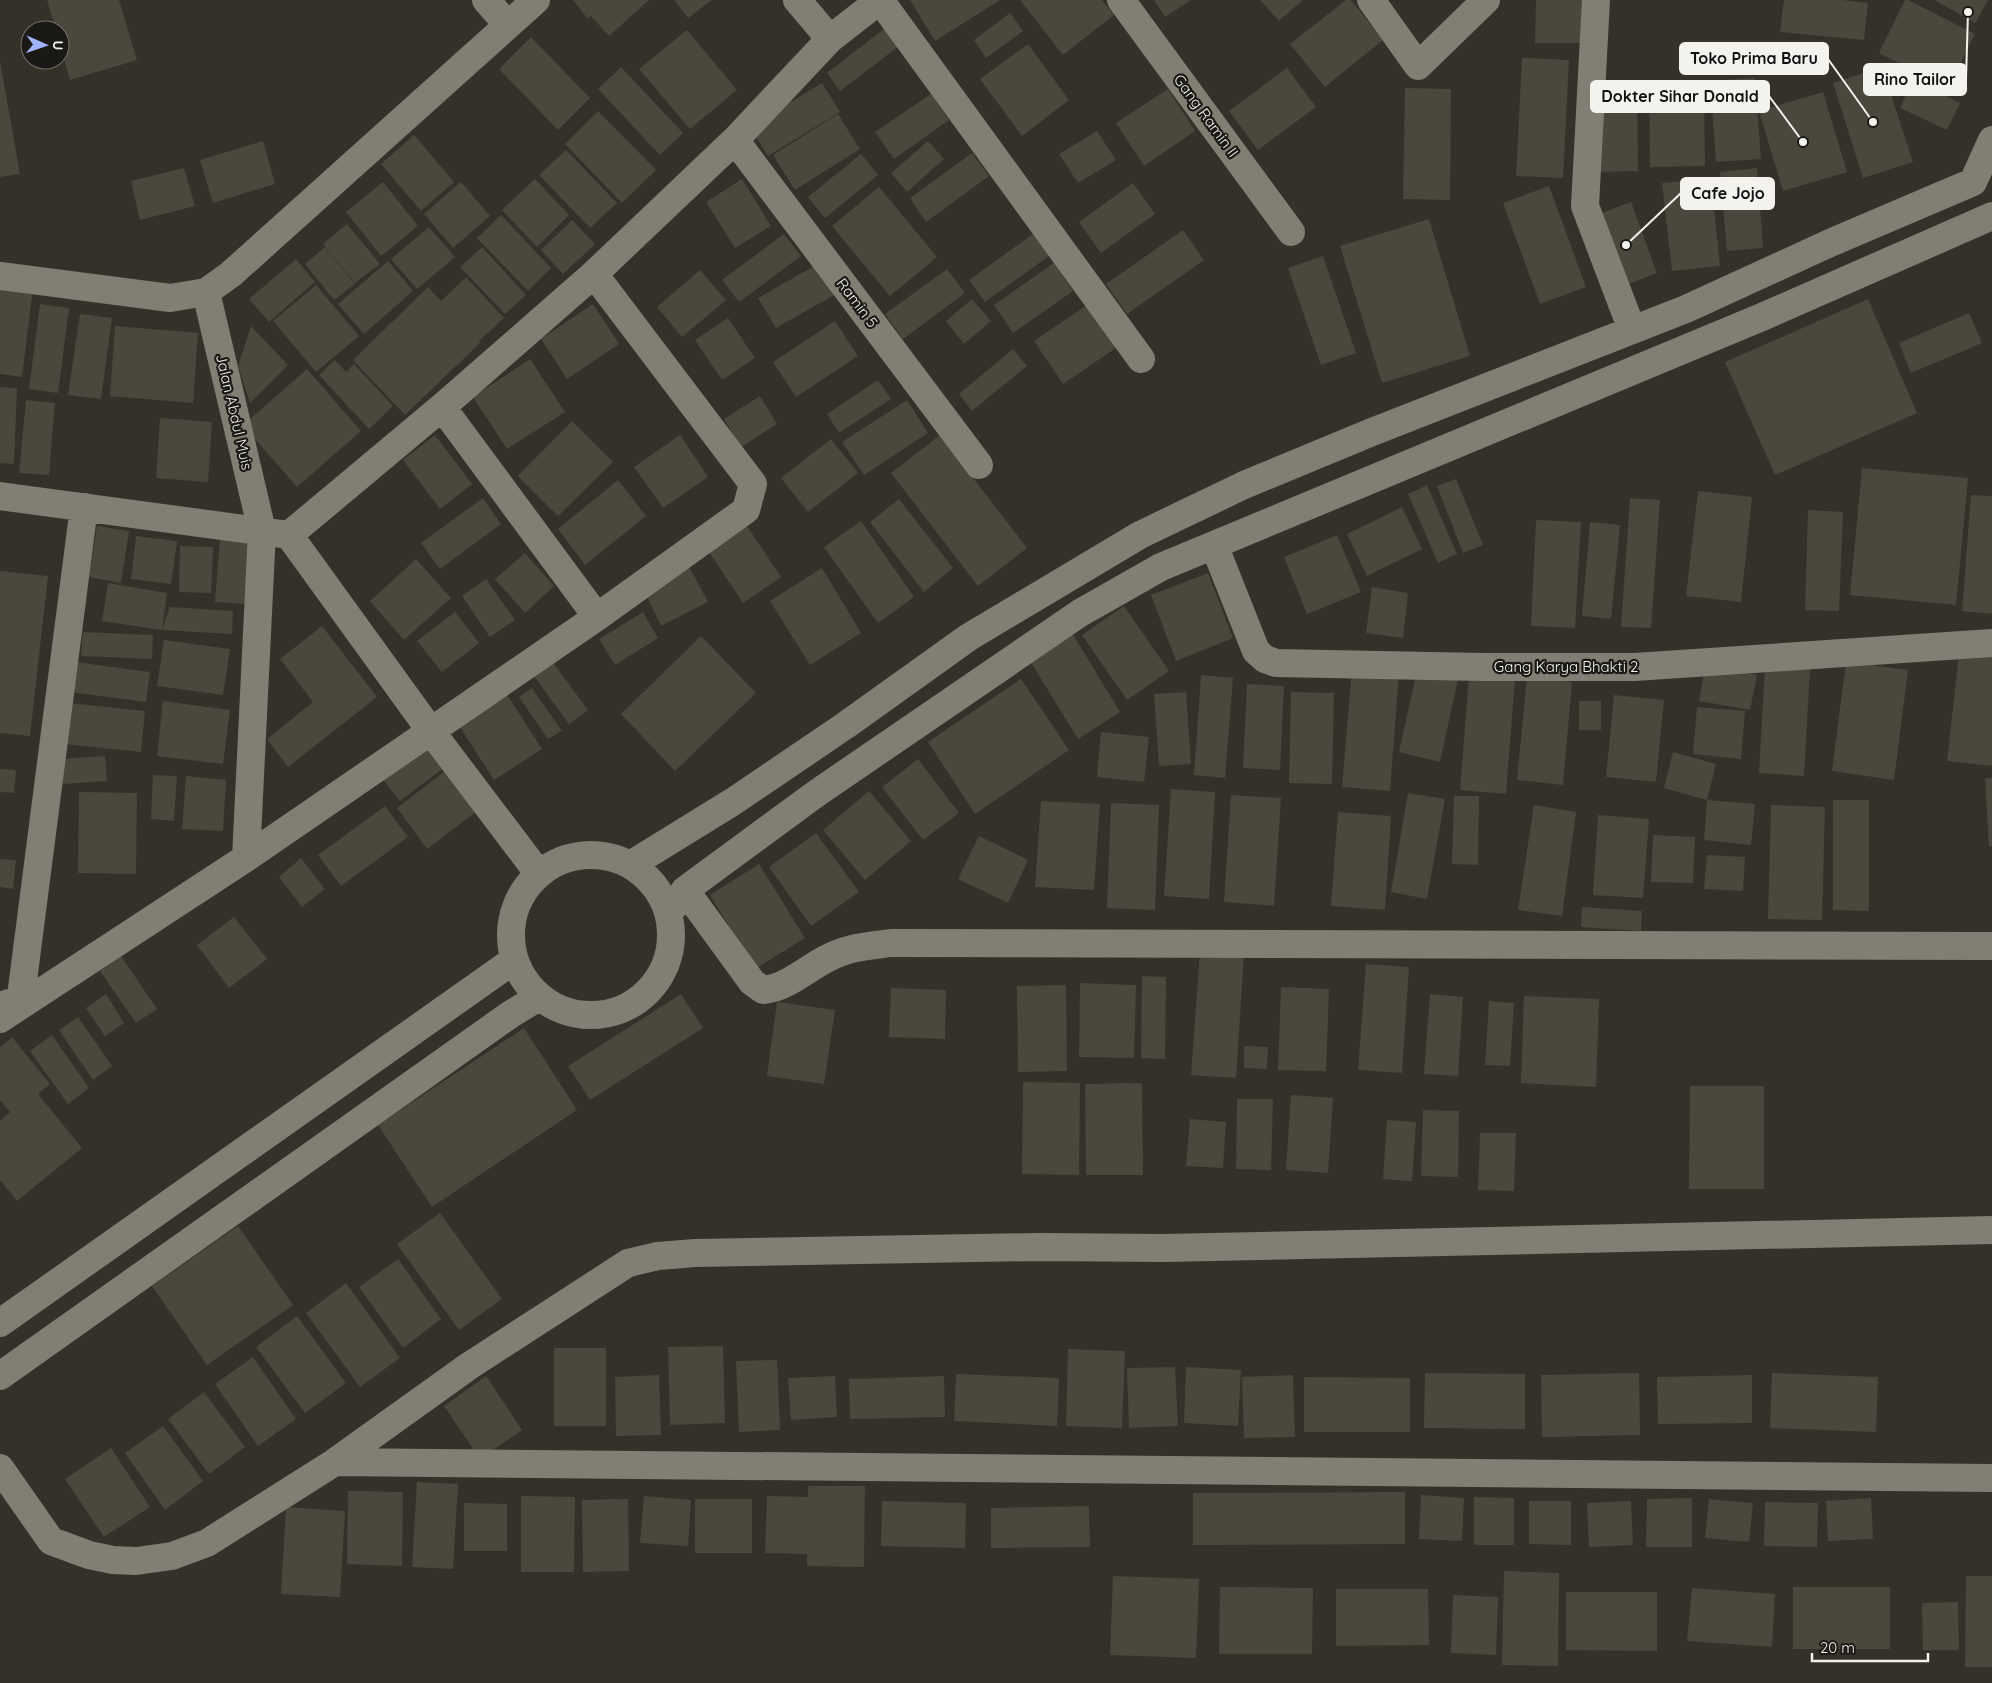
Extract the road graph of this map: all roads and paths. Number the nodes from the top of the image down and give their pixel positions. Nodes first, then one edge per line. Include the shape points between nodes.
1 (486, 0) edge
2 (536, 0) edge
3 (797, 0) edge
4 (880, 0) edge
5 (1121, 0) edge
6 (1371, 0) edge
7 (1486, 0) edge
8 (1596, 0) edge
9 (507, 24) junction
10 (830, 39) junction
11 (736, 140) junction
12 (1992, 140) edge
13 (1973, 182) junction
14 (1992, 216) edge
15 (1291, 232) dead end
16 (594, 274) junction
17 (0, 276) edge
18 (206, 292) junction
19 (1632, 330) junction
20 (1141, 359) dead end
21 (442, 407) junction
22 (979, 465) dead end
23 (0, 496) edge
24 (84, 507) junction
25 (262, 531) junction
26 (290, 535) junction
27 (1214, 545) junction
28 (597, 617) junction
29 (1992, 643) edge
30 (430, 730) junction
31 (246, 858) junction
32 (632, 864) junction
33 (539, 874) junction
34 (685, 890) junction
35 (669, 914) junction
36 (1992, 946) edge
37 (514, 960) junction
38 (539, 997) junction
39 (7, 1009) edge
40 (1992, 1230) edge
41 (0, 1323) edge
42 (0, 1376) edge
43 (335, 1462) junction
44 (0, 1468) edge
45 (1992, 1478) edge

1 - 9 street
2 - 9 street
3 - 10 street
4 - 10 street
4 - 20 street
5 - 15 street, Gang Ramin II
6 - 7 street via 1418,66
8 - 19 street via 1585,206
9 - 18 street via 231,274
10 - 11 street
11 - 16 street
11 - 22 street, Ramin 5
12 - 13 street
13 - 14 street
13 - 19 street
14 - 27 street via 1762,317
16 - 21 street
16 - 28 street via 753,484 746,510
17 - 18 street via 170,298
18 - 25 street, Jalan Abdul Muis
19 - 32 street via 1244,485 1140,536 970,637 742,795
21 - 26 street
21 - 28 street
23 - 24 street
24 - 25 street
24 - 39 street
25 - 26 street
25 - 31 street, Jalan Abdul Muis
26 - 30 street
27 - 29 street, Gang Karya Bhakti 2 via 1256,650 1265,659 1276,663 1483,668 1635,667
27 - 34 street via 1161,567 1080,613 817,793
28 - 30 street
30 - 31 street
30 - 33 street
31 - 39 street
32 - 33 street via 600,854 550,864
32 - 35 street via 658,888
33 - 37 street via 526,885 513,911 510,935
34 - 35 street
34 - 36 street via 752,982 764,990 774,989 829,957 853,948 891,943
35 - 38 street via 670,952 659,980 640,1000 614,1013 580,1016 552,1007
37 - 38 street
37 - 41 street
38 - 42 street
40 - 43 street via 658,1256 628,1262 470,1366
43 - 44 street via 208,1543 172,1556 136,1561 89,1556 51,1541
43 - 45 street

